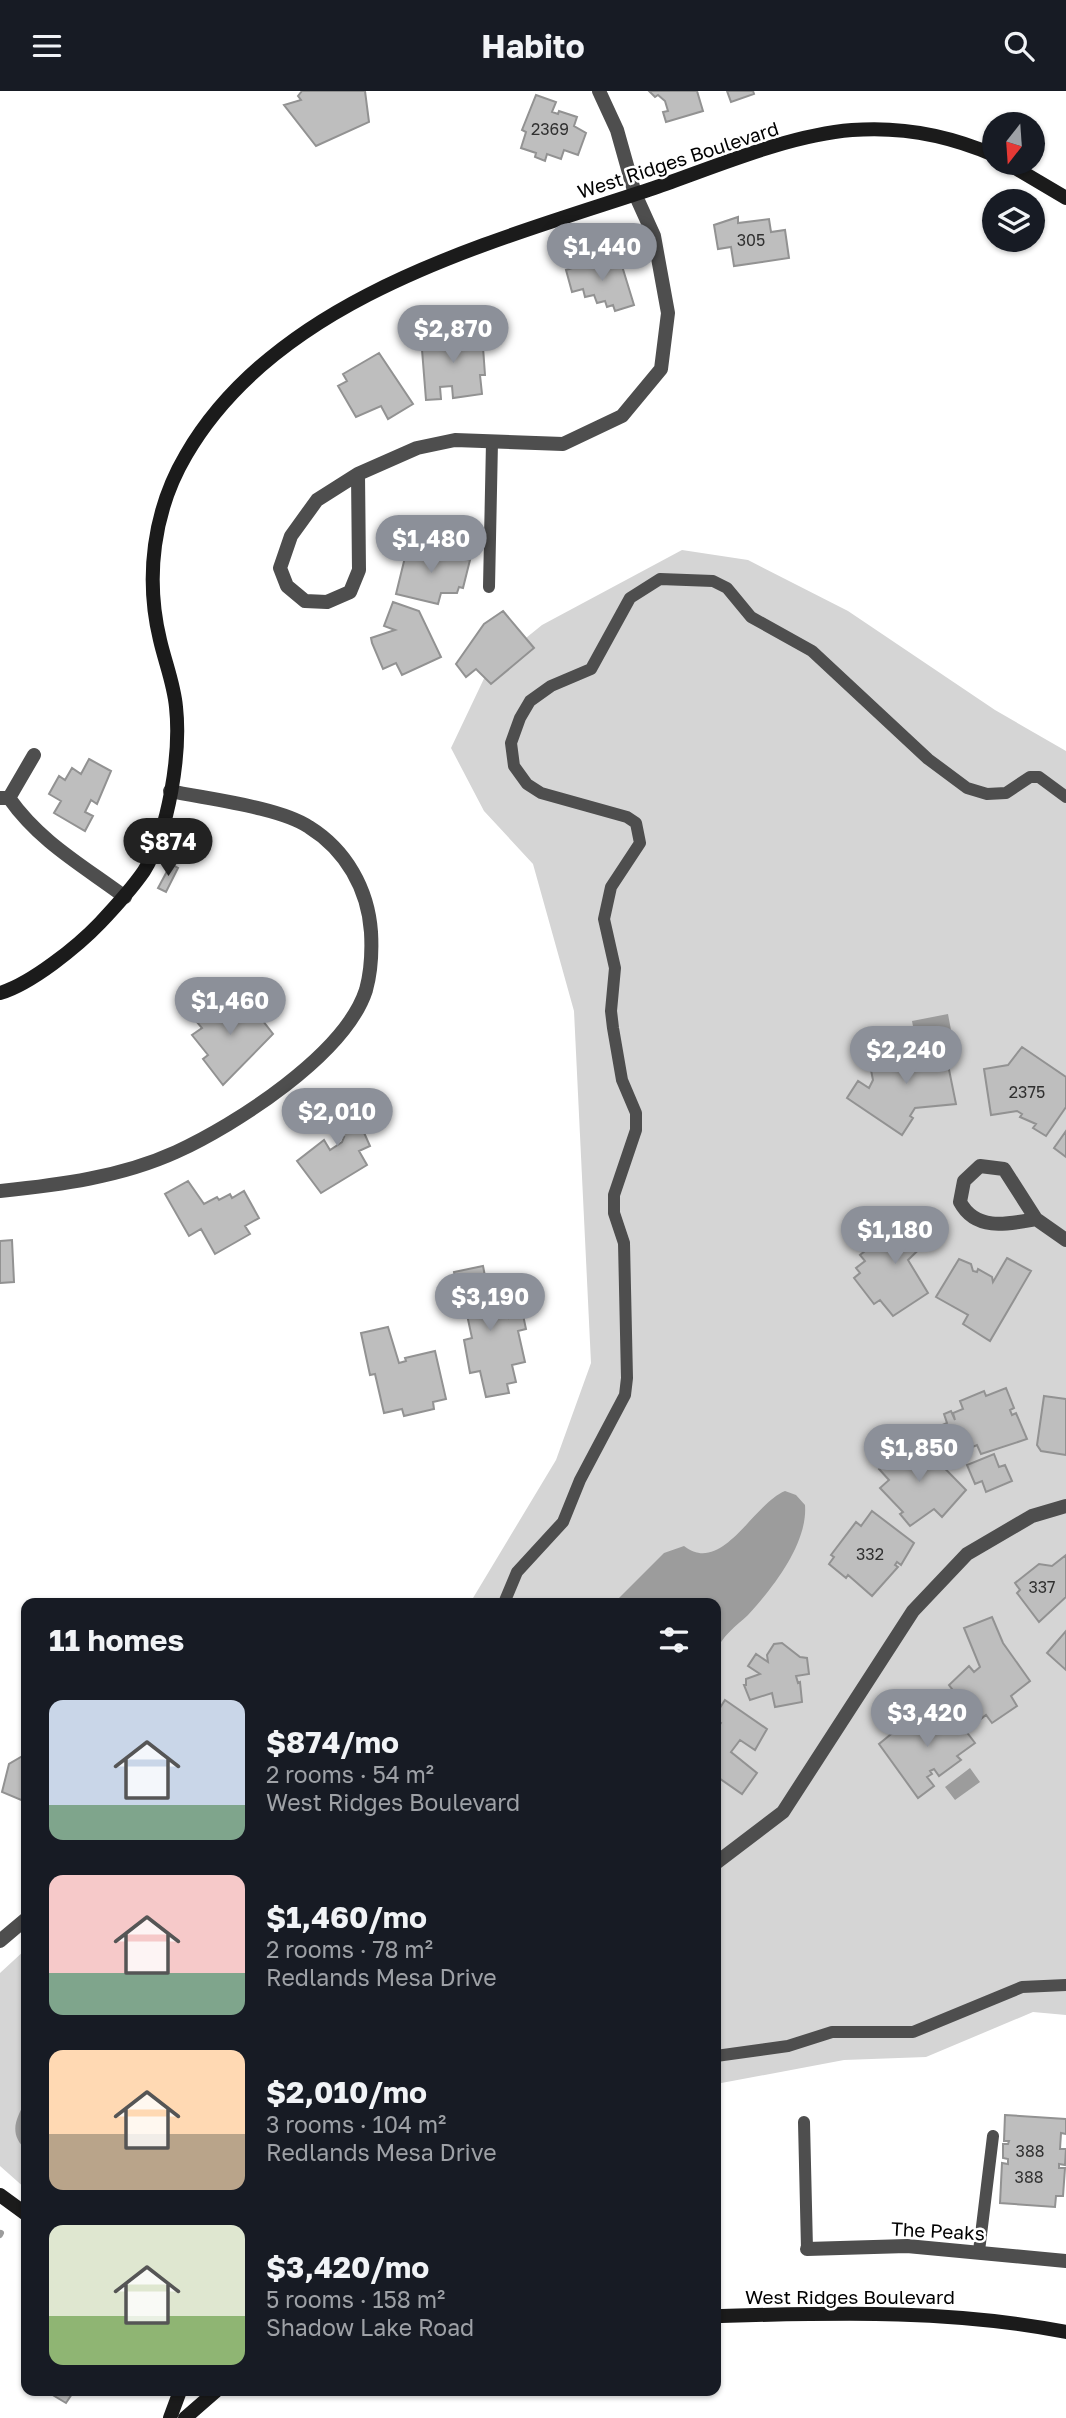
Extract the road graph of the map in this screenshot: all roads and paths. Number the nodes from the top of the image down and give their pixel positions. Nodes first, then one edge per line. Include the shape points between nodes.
1 (598, 91) edge
2 (982, 151) edge
3 (1027, 175) edge
4 (635, 194) junction
5 (1066, 198) edge
6 (492, 442) junction
7 (358, 474) junction
8 (489, 587) dead end
9 (34, 755) dead end
10 (170, 791) junction
11 (1066, 797) edge
12 (5, 798) edge
13 (125, 897) junction
14 (0, 993) edge
15 (0, 1191) edge
16 (1036, 1219) junction
17 (1066, 1240) edge
18 (1066, 1506) edge
19 (506, 1598) edge
20 (721, 1859) edge
21 (21, 1923) edge
22 (0, 1941) edge
23 (1066, 1985) edge
24 (721, 2055) edge
25 (804, 2122) dead end
26 (993, 2136) dead end
27 (0, 2195) edge
28 (21, 2210) edge
29 (807, 2249) joint
30 (979, 2251) junction
31 (1066, 2261) edge
32 (721, 2316) edge
33 (1066, 2333) edge
34 (178, 2396) edge
35 (210, 2396) edge
36 (170, 2418) edge
37 (186, 2418) edge

1 - 4 street via 617,130
2 - 4 street, West Ridges Boulevard via 929,133 848,130 782,146
3 - 5 street
4 - 6 street via 654,236 668,313 661,369 622,416 563,444
4 - 10 street, West Ridges Boulevard via 467,249 409,273 285,347 217,409 172,481 153,559 154,610 176,710
6 - 7 street via 455,440 417,448
6 - 8 lane
7 - 7 street via 317,500 291,536 280,568 286,586 305,601 327,602 349,592 359,569
9 - 12 street
10 - 13 street, West Ridges Boulevard via 158,840 146,868
10 - 15 street via 267,811 308,826 351,865 369,907 372,949 366,991 345,1025 305,1071 245,1115 174,1153 119,1171 65,1184
11 - 19 lane via 1039,777 1030,777 1006,793 967,788 928,759 812,651 751,617 733,593 713,581 660,579 630,599 591,669 551,686 530,701 511,743 514,767 527,783 562,801 627,817 636,823 640,834 635,853 611,887 604,919 615,968 613,1028 622,1080 636,1112 636,1129 614,1195 614,1213 624,1243 629,1360 625,1395 563,1522 517,1572
12 - 13 street via 55,849
13 - 14 street, West Ridges Boulevard via 76,947
16 - 16 street via 1004,1169 980,1166 964,1181 960,1202 980,1222
16 - 17 street
18 - 20 street via 1032,1516 967,1554 913,1611 783,1812
21 - 22 street
23 - 24 lane via 1022,1987 913,2032 832,2032 788,2046
25 - 29 lane
26 - 30 lane
27 - 28 street
29 - 30 street, The Peaks via 907,2246
30 - 31 street, The Peaks
32 - 33 street, West Ridges Boulevard via 913,2313
34 - 36 street
35 - 37 street

